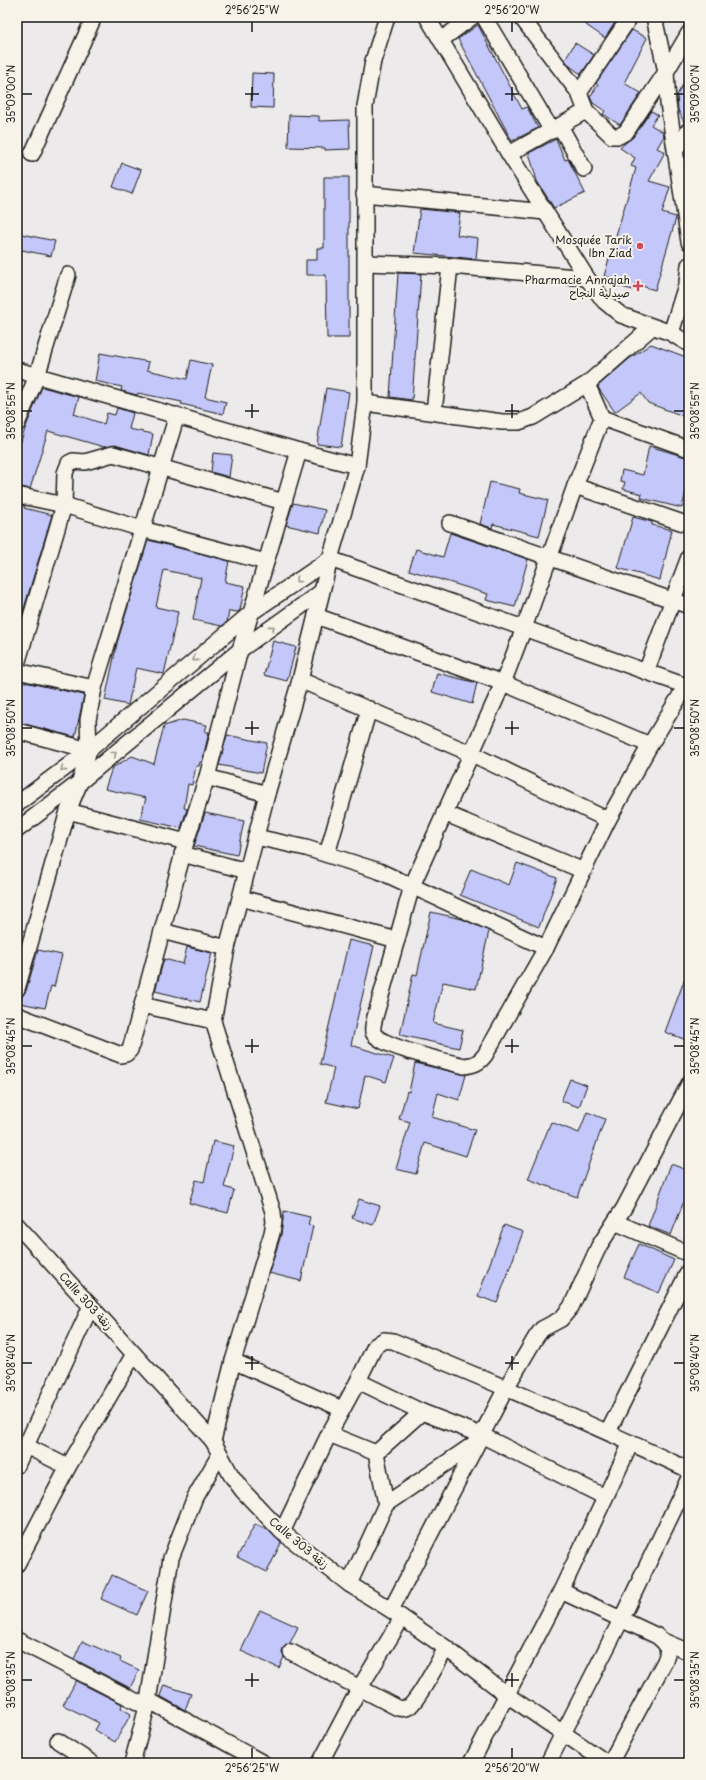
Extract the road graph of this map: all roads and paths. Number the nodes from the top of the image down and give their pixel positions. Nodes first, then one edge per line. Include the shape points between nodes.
1 (94, 17) edge
2 (387, 17) edge
3 (427, 17) edge
4 (472, 17) edge
5 (484, 17) edge
6 (521, 17) edge
7 (630, 17) edge
8 (654, 17) edge
9 (689, 33) edge
10 (441, 40) junction
11 (666, 72) junction
12 (579, 94) junction
13 (586, 112) junction
14 (556, 129) junction
15 (689, 130) edge
16 (676, 150) junction
17 (32, 154) dead end
18 (509, 154) junction
19 (584, 169) dead end
20 (364, 194) junction
21 (545, 212) junction
22 (688, 221) edge
23 (689, 242) edge
24 (366, 263) junction
25 (689, 265) edge
26 (450, 266) junction
27 (68, 275) dead end
28 (587, 278) junction
29 (688, 283) edge
30 (652, 327) junction
31 (671, 332) junction
32 (689, 344) edge
33 (17, 370) edge
34 (37, 376) junction
35 (587, 384) junction
36 (365, 403) junction
37 (434, 412) junction
38 (177, 415) junction
39 (602, 418) junction
40 (17, 424) edge
41 (689, 449) edge
42 (299, 451) junction
43 (357, 466) junction
44 (162, 468) junction
45 (575, 486) junction
46 (17, 495) edge
47 (284, 502) junction
48 (64, 505) junction
49 (450, 524) dead end
50 (689, 525) edge
51 (142, 529) junction
52 (689, 557) edge
53 (548, 558) junction
54 (330, 559) junction
55 (266, 562) junction
56 (321, 592) junction
57 (673, 601) junction
58 (689, 606) edge
59 (252, 612) junction
60 (316, 616) junction
61 (524, 628) junction
62 (240, 650) junction
63 (17, 664) edge
64 (17, 671) edge
65 (646, 672) junction
66 (300, 680) junction
67 (503, 683) junction
68 (687, 686) edge
69 (94, 688) junction
70 (369, 709) junction
71 (17, 731) edge
72 (650, 745) junction
73 (88, 750) junction
74 (472, 754) junction
75 (208, 777) junction
76 (80, 782) junction
77 (267, 794) junction
78 (17, 804) edge
79 (68, 811) junction
80 (444, 813) junction
81 (608, 820) junction
82 (17, 830) edge
83 (256, 837) junction
84 (184, 848) junction
85 (327, 854) junction
86 (247, 871) junction
87 (584, 871) junction
88 (412, 886) junction
89 (241, 898) junction
90 (162, 931) junction
91 (397, 940) junction
92 (227, 948) junction
93 (546, 948) junction
94 (17, 988) edge
95 (142, 1005) junction
96 (17, 1015) edge
97 (213, 1021) junction
98 (689, 1084) edge
99 (615, 1222) junction
100 (17, 1225) edge
101 (689, 1254) edge
102 (689, 1270) edge
103 (91, 1306) junction
104 (134, 1354) junction
105 (233, 1361) junction
106 (358, 1381) junction
107 (506, 1388) junction
108 (342, 1409) junction
109 (422, 1412) junction
110 (608, 1432) junction
111 (329, 1434) junction
112 (480, 1438) junction
113 (213, 1440) junction
114 (631, 1443) junction
115 (26, 1446) junction
116 (376, 1453) junction
117 (220, 1454) junction
118 (17, 1465) edge
119 (68, 1467) junction
120 (689, 1470) edge
121 (689, 1478) edge
122 (606, 1497) junction
123 (386, 1504) junction
124 (282, 1532) junction
125 (17, 1564) edge
126 (349, 1584) junction
127 (561, 1591) junction
128 (397, 1614) junction
129 (621, 1620) junction
130 (17, 1640) edge
131 (663, 1641) junction
132 (446, 1648) junction
133 (291, 1652) dead end
134 (689, 1652) edge
135 (359, 1688) junction
136 (507, 1695) junction
137 (148, 1703) junction
138 (564, 1734) junction
139 (58, 1741) dead end
140 (92, 1763) edge
141 (132, 1763) edge
142 (263, 1763) edge
143 (320, 1763) edge
144 (471, 1763) edge
145 (548, 1763) edge
146 (607, 1763) edge
147 (610, 1763) edge

1 - 17 street
2 - 20 street via 373,61 365,106
3 - 10 street
4 - 10 street
5 - 14 street
6 - 12 street
7 - 12 street
8 - 11 street
9 - 11 street
10 - 18 street
11 - 13 street via 623,135 615,137 608,134
11 - 16 street
12 - 13 street
13 - 14 street
14 - 18 street
14 - 19 street
15 - 16 street
16 - 22 street
18 - 21 street
20 - 21 street
20 - 24 street
21 - 28 street
22 - 23 street
24 - 26 street
24 - 36 street
25 - 29 street
26 - 28 street
26 - 37 street
27 - 34 street
28 - 30 street via 604,301 621,315
29 - 31 street
30 - 31 street
30 - 35 street
31 - 32 street
33 - 34 street
34 - 38 street
34 - 40 street
35 - 37 street via 533,417 519,422
35 - 39 street
36 - 37 street
36 - 43 street
38 - 42 street
38 - 44 street
39 - 41 street
39 - 45 street
42 - 43 street
42 - 47 street
43 - 54 street
44 - 47 street
44 - 48 street via 114,454 85,462 73,461 66,468
44 - 51 street
45 - 50 street
45 - 53 street
46 - 48 street
47 - 55 street
48 - 51 street
48 - 63 street
49 - 53 street
51 - 55 street
51 - 69 street
52 - 57 street
53 - 57 street
53 - 61 street
54 - 56 street
54 -> 59 street
54 - 61 street
55 - 59 street
56 - 60 street
62 -> 56 street
57 - 58 street
57 - 65 street
59 - 62 street
59 -> 73 street
60 - 66 street
60 - 67 street
61 - 65 street
61 - 67 street
62 - 75 street
76 -> 62 street
64 - 69 street
65 - 68 street
66 - 70 street
66 - 77 street
67 - 72 street
67 - 74 street
68 - 72 street
69 - 73 street via 88,720
70 - 74 street
70 - 85 street
71 - 73 street
72 - 81 street
73 - 76 street
73 -> 78 street
74 - 80 street
74 - 81 street
75 - 77 street
75 - 84 street
76 - 79 street
76 - 82 street
77 - 83 street
79 - 84 street
79 - 94 street
80 - 87 street
80 - 88 street
81 - 87 street
83 - 85 street
83 - 86 street
84 - 86 street
84 - 90 street
85 - 88 street via 378,871
86 - 89 street
87 - 93 street
88 - 91 street
88 - 93 street
89 - 91 street
89 - 92 street
90 - 92 street
90 - 95 street
91 - 93 street via 373,1032 377,1039 389,1045 464,1066 473,1065 485,1055
92 - 97 street
95 - 96 street via 130,1050 121,1055
95 - 97 street
97 - 105 street via 274,1222
98 - 99 street
99 - 101 street
99 - 107 street via 599,1246 571,1307 561,1319 542,1329
100 - 103 street, Calle 303 زنقة
102 - 110 street
103 - 104 street, Calle 303 زنقة
103 - 115 street
104 - 113 street, Calle 303 زنقة
104 - 119 street
105 - 108 street
105 - 113 street
106 - 107 street via 375,1346 380,1341 388,1340
106 - 108 street
106 - 109 street
107 - 110 street
107 - 112 street
108 - 111 street
109 - 112 street
109 - 116 street
110 - 114 street
111 - 116 street
111 - 124 street
112 - 122 street
112 - 123 street
112 - 128 street
113 - 117 street, Calle 303 زنقة
114 - 120 street
114 - 122 street
115 - 118 street
115 - 119 street
116 - 123 street
117 - 124 street, Calle 303 زنقة via 243,1491
117 - 137 street via 194,1497 171,1558
119 - 125 street
121 - 129 street
122 - 127 street
123 - 126 street
124 - 126 street, Calle 303 زنقة
126 - 128 street, Calle 303 زنقة
127 - 129 street
127 - 136 street
128 - 132 street, Calle 303 زنقة
128 - 135 street
129 - 131 street
129 - 138 street
130 - 137 street
131 - 134 street
131 - 147 street via 668,1652 665,1661
132 - 135 street via 418,1696 404,1709
132 - 136 street, Calle 303 زنقة
133 - 135 street
135 - 143 street
136 - 138 street, Calle 303 زنقة
136 - 144 street
137 - 141 street
137 - 142 street
138 - 145 street
138 - 146 street, Calle 303 زنقة
139 - 140 street

